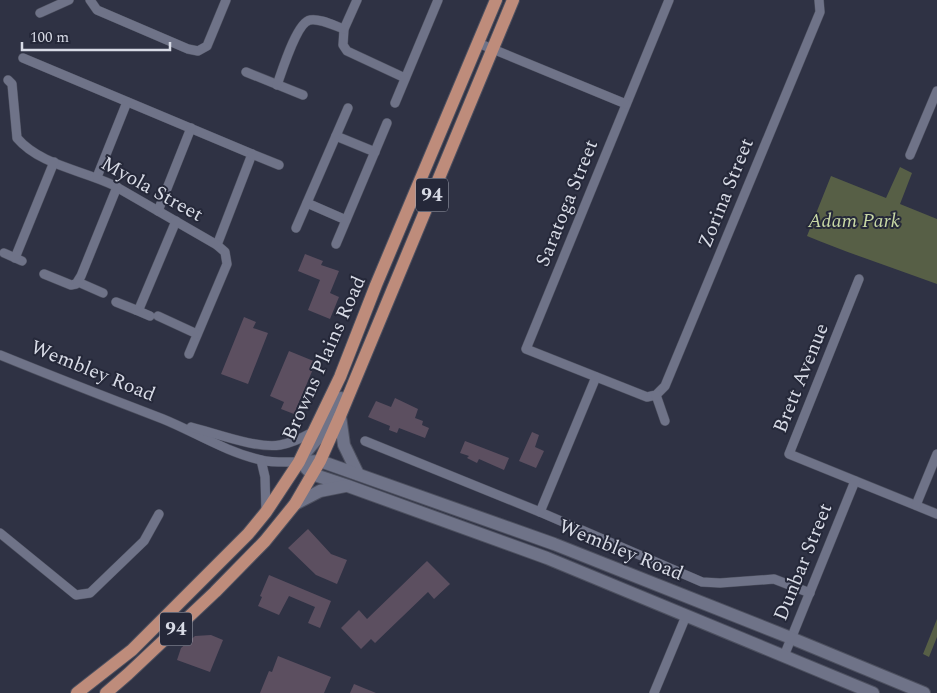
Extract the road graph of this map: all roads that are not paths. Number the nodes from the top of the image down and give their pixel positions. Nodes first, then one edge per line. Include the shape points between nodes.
1 (69, 0) edge
2 (90, 0) edge
3 (226, 0) edge
4 (357, 0) edge
5 (438, 0) edge
6 (496, 0) edge
7 (513, 0) edge
8 (669, 0) edge
9 (819, 0) edge
10 (40, 13) dead end
11 (344, 29) junction
12 (478, 43) junction
13 (493, 49) junction
14 (23, 58) dead end
15 (246, 72) dead end
16 (405, 78) junction
17 (8, 80) dead end
18 (277, 85) junction
19 (937, 91) edge
20 (303, 96) dead end
21 (127, 102) junction
22 (395, 103) dead end
23 (626, 104) junction
24 (348, 108) dead end
25 (387, 123) dead end
26 (191, 128) junction
27 (336, 136) junction
28 (375, 152) junction
29 (252, 154) junction
30 (910, 155) dead end
31 (54, 162) junction
32 (279, 164) dead end
33 (96, 177) junction
34 (117, 187) junction
35 (307, 203) junction
36 (158, 211) junction
37 (346, 220) junction
38 (176, 221) junction
39 (296, 228) dead end
40 (336, 244) dead end
41 (216, 245) junction
42 (4, 253) dead end
43 (44, 274) dead end
44 (859, 279) dead end
45 (78, 282) junction
46 (103, 293) dead end
47 (116, 302) dead end
48 (136, 310) junction
49 (197, 334) junction
50 (188, 354) dead end
51 (0, 355) edge
52 (596, 377) junction
53 (353, 382) junction
54 (656, 395) junction
55 (340, 416) junction
56 (665, 421) dead end
57 (171, 423) junction
58 (313, 432) junction
59 (365, 441) dead end
60 (937, 454) edge
61 (261, 460) junction
62 (320, 460) junction
63 (299, 462) junction
64 (312, 474) junction
65 (358, 474) junction
66 (855, 481) junction
67 (348, 486) junction
68 (294, 504) junction
69 (916, 506) junction
70 (266, 512) junction
71 (540, 512) junction
72 (159, 514) dead end
73 (937, 514) edge
74 (0, 533) edge
75 (810, 593) junction
76 (686, 616) junction
77 (791, 638) junction
78 (784, 656) junction
79 (77, 693) edge
80 (106, 693) edge
81 (654, 693) edge
82 (874, 693) edge
83 (924, 693) edge

1 - 10 street
2 - 3 street via 97,10 198,51 207,46
4 - 11 street
5 - 16 street
6 - 12 main road, Browns Plains Road / 94
7 - 13 main road, Browns Plains Road / 94
8 - 23 street, Saratoga Street
9 - 54 street, Zorina Street via 820,12 665,386
11 - 16 street via 343,45 347,51
11 - 18 street via 317,20 303,23
12 - 13 street
12 - 58 main road, Browns Plains Road / 94 via 340,378
13 - 23 street
13 - 53 main road, Browns Plains Road / 94
14 - 21 street
15 - 18 street
16 - 22 street
17 - 31 street, Myola Street via 12,84 17,138 22,145
18 - 20 street
19 - 30 street
21 - 26 street
21 - 33 street
23 - 52 street, Saratoga Street via 526,349
24 - 27 street
25 - 28 street
26 - 29 street
26 - 36 street
27 - 28 street
27 - 35 street
28 - 37 street
29 - 32 street
29 - 41 street
31 - 33 street, Myola Street
31 - 42 street via 18,259
33 - 34 street, Myola Street
34 - 36 street, Myola Street
34 - 45 street
35 - 37 street
35 - 39 street
36 - 38 street, Myola Street
37 - 40 street
38 - 41 street, Myola Street
38 - 48 street via 143,302
41 - 49 street, Myola Street via 225,252 227,264
43 - 45 street via 71,285
44 - 66 street, Brett Avenue via 789,454
45 - 46 street
47 - 48 street
48 - 49 street
49 - 50 street, Myola Street
51 - 57 street, Wembley Road
52 - 54 street via 647,396
52 - 71 street
53 - 55 main road, Browns Plains Road / 94
53 - 63 main road via 324,431
54 - 56 street
55 - 62 main road, Browns Plains Road / 94
55 - 65 main road via 344,445
57 - 58 street, Wembley Road via 269,446 290,443
57 - 61 street, Wembley Road
58 - 63 main road, Browns Plains Road / 94
59 - 71 street, Wembley Road
60 - 69 street
61 - 63 street, Wembley Road
61 - 70 street
62 - 63 main road, Wembley Road
62 - 64 main road, Browns Plains Road / 94
62 - 65 main road, Wembley Road
63 - 64 main road, Wembley Road
63 - 70 main road, Browns Plains Road / 94
64 - 67 main road, Wembley Road
64 - 68 main road, Browns Plains Road / 94
65 - 77 main road, Wembley Road via 554,544
66 - 69 street, Brett Avenue
66 - 75 street, Dunbar Street
67 - 68 main road via 320,491
67 - 76 main road, Wembley Road via 547,558
68 - 80 main road, Browns Plains Road / 94 via 245,563
69 - 73 street, Brett Avenue
70 - 79 main road, Browns Plains Road / 94 via 132,650
71 - 75 street, Wembley Road via 702,582 720,584 774,579
72 - 74 street via 144,541 90,593 76,595
75 - 77 street, Dunbar Street
76 - 78 main road, Wembley Road
76 - 81 street
77 - 78 street, Dunbar Street
77 - 83 main road, Wembley Road
78 - 82 main road, Wembley Road

